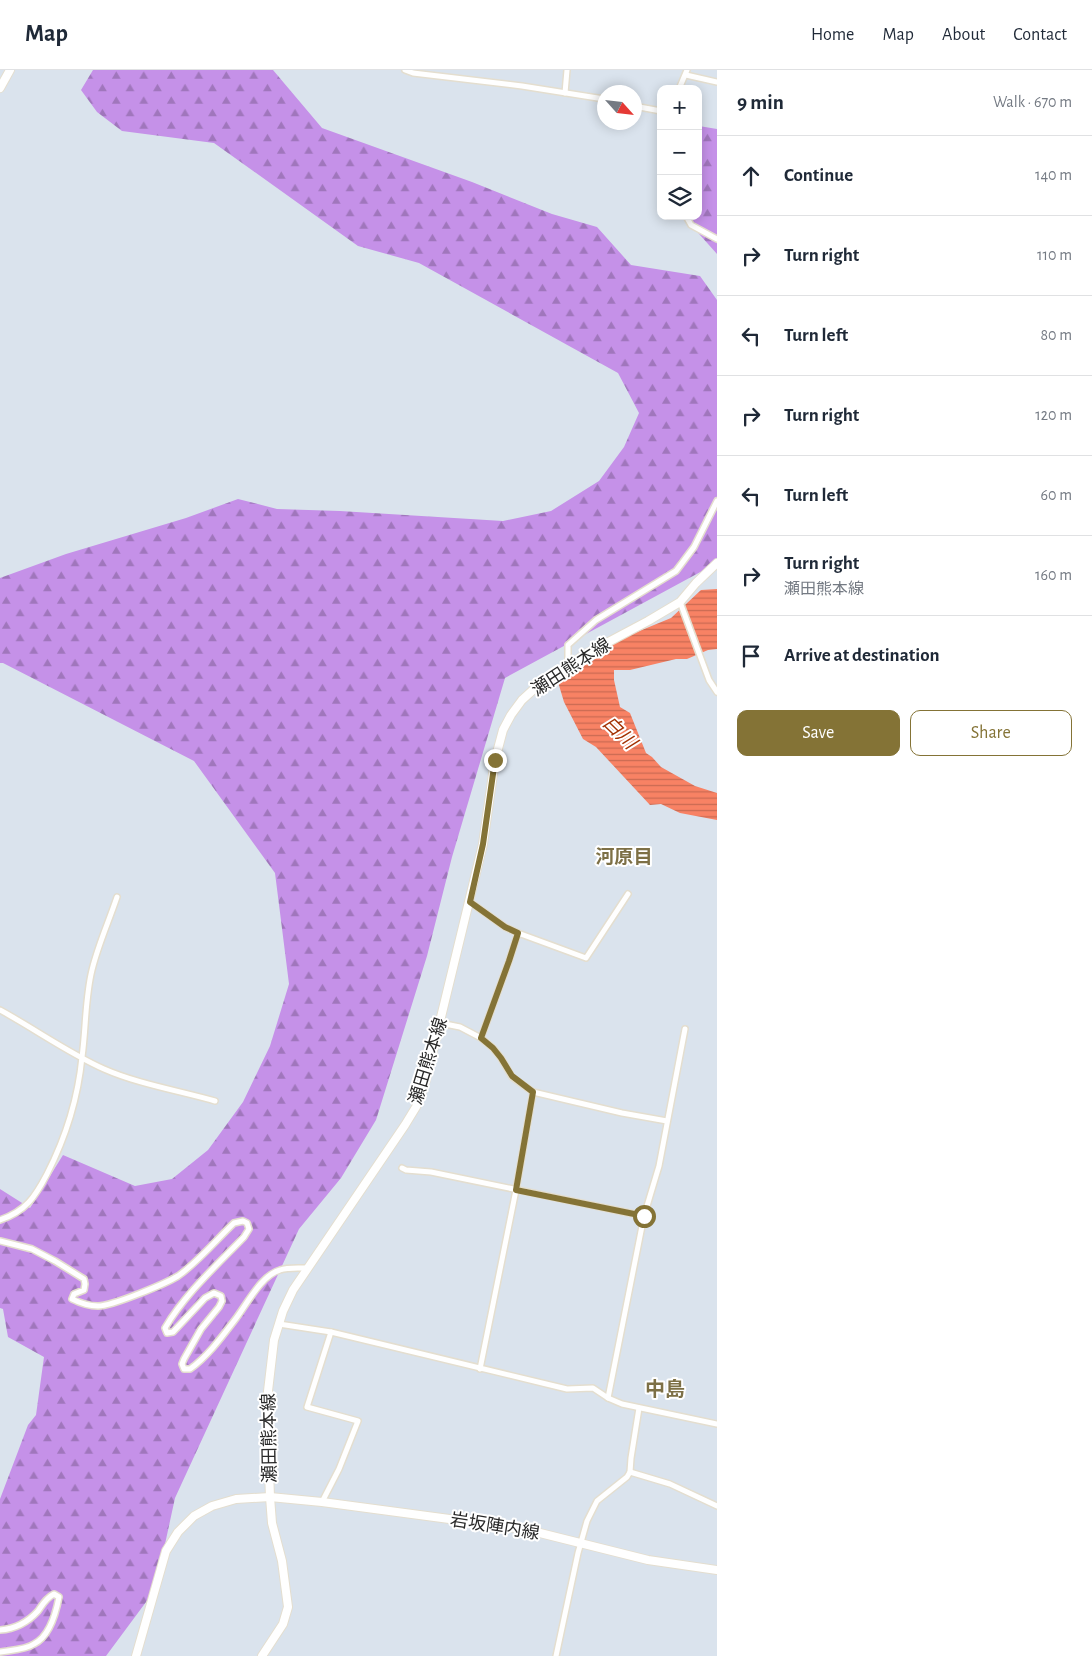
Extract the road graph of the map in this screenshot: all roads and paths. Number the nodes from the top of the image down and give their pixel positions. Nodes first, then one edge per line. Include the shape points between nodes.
1 (10, 70) edge
2 (405, 70) edge
3 (568, 70) edge
4 (686, 73) edge
5 (717, 82) edge
6 (681, 85) edge
7 (0, 88) edge
8 (565, 93) junction
9 (597, 98) edge
10 (642, 108) edge
11 (657, 111) edge
12 (688, 220) edge
13 (717, 239) edge
14 (717, 501) edge
15 (717, 563) edge
16 (681, 605) junction
17 (568, 666) junction
18 (717, 692) edge
19 (628, 894) dead end
20 (117, 897) dead end
21 (470, 902) junction
22 (518, 933) junction
23 (0, 1010) edge
24 (440, 1023) junction
25 (685, 1029) dead end
26 (481, 1038) junction
27 (82, 1058) junction
28 (533, 1092) junction
29 (216, 1102) dead end
30 (667, 1121) junction
31 (402, 1168) dead end
32 (516, 1190) junction
33 (644, 1216) junction
34 (0, 1220) edge
35 (0, 1241) edge
36 (307, 1268) junction
37 (279, 1324) junction
38 (331, 1332) junction
39 (480, 1369) junction
40 (608, 1398) junction
41 (639, 1408) junction
42 (717, 1424) edge
43 (630, 1472) junction
44 (270, 1497) junction
45 (322, 1502) junction
46 (717, 1506) edge
47 (581, 1543) junction
48 (717, 1570) edge
49 (0, 1630) edge
50 (0, 1652) edge
51 (136, 1656) edge
52 (262, 1656) edge
53 (556, 1656) edge

1 - 7 main road
2 - 8 street
3 - 8 street
4 - 5 street
4 - 6 street
8 - 9 street
10 - 11 street
12 - 13 street via 691,225
14 - 17 street via 694,547 676,572 596,620 568,645
15 - 16 main road, 瀬田熊本線 via 696,583
16 - 17 main road, 瀬田熊本線
16 - 18 street via 709,680
17 - 21 main road, 瀬田熊本線 via 522,700 503,730
19 - 22 street via 586,958
20 - 27 street via 92,970
21 - 22 street
21 - 24 main road, 瀬田熊本線
22 - 26 street
23 - 27 street
24 - 26 street
24 - 36 main road, 瀬田熊本線 via 416,1107
25 - 30 street
26 - 28 street via 493,1048 512,1076
27 - 29 street via 130,1078
27 - 34 street via 68,1126 54,1162 31,1201 22,1210
28 - 30 street
28 - 32 street
30 - 33 street via 659,1166
31 - 32 street
32 - 33 street
32 - 39 street
33 - 40 street
35 - 36 street via 32,1249 84,1279 84,1290 74,1294 72,1299 98,1306 177,1276 234,1222 243,1220 249,1228 244,1237 199,1284 165,1328 167,1333 174,1332 206,1298 214,1294 221,1296 219,1307 184,1359 184,1368 190,1369 201,1361 257,1288 271,1275 280,1270
36 - 37 main road, 瀬田熊本線 via 293,1290
37 - 38 street
37 - 44 main road, 瀬田熊本線 via 268,1391
38 - 39 street
38 - 45 street via 307,1407 358,1421
39 - 40 street via 566,1389 593,1388
40 - 41 street
41 - 42 street
41 - 43 street
43 - 46 street via 670,1484
43 - 47 street via 598,1501 587,1520
44 - 45 main road, 岩坂陣内線
44 - 51 main road, 岩坂陣内線 via 236,1499 212,1506 194,1516 178,1532 166,1551
44 - 52 main road, 瀬田熊本線 via 288,1607 283,1624
45 - 47 main road, 岩坂陣内線 via 524,1529
47 - 48 main road, 岩坂陣内線 via 648,1560
47 - 53 street
49 - 50 street via 26,1621 49,1596 59,1597 49,1628 41,1639 34,1645

